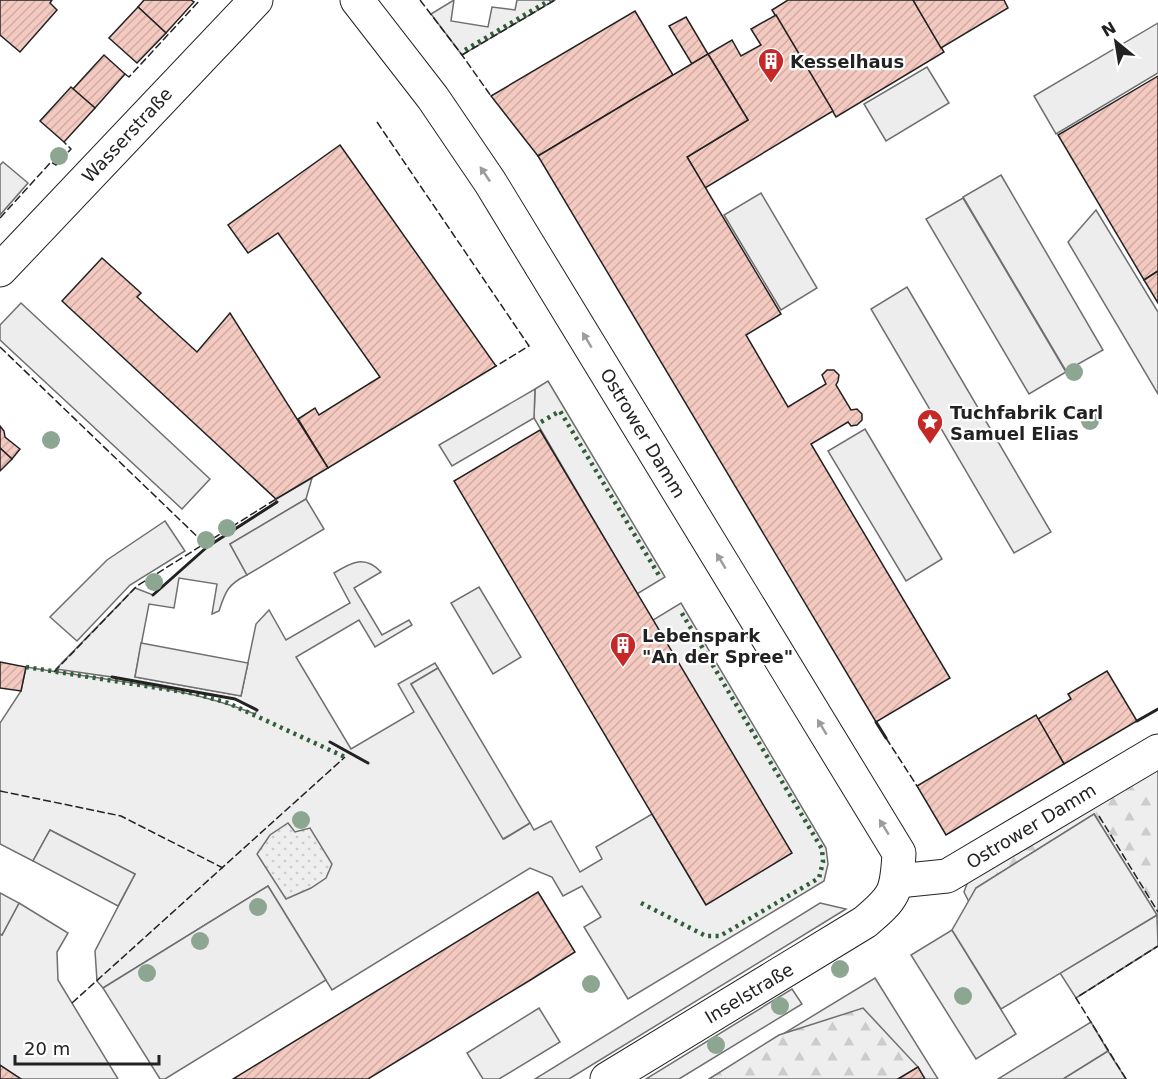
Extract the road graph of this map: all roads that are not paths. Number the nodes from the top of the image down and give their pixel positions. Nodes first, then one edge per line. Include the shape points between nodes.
1 (256, 0) edge
2 (357, 0) edge
3 (0, 270) edge
4 (1158, 751) edge
5 (893, 892) junction
6 (607, 1079) edge

1 - 3 street, Wasserstraße
5 -> 2 street, Ostrower Damm via 899,853 490,182 433,98
4 - 5 street, Ostrower Damm via 947,876
5 - 6 street, Inselstraße via 865,922

